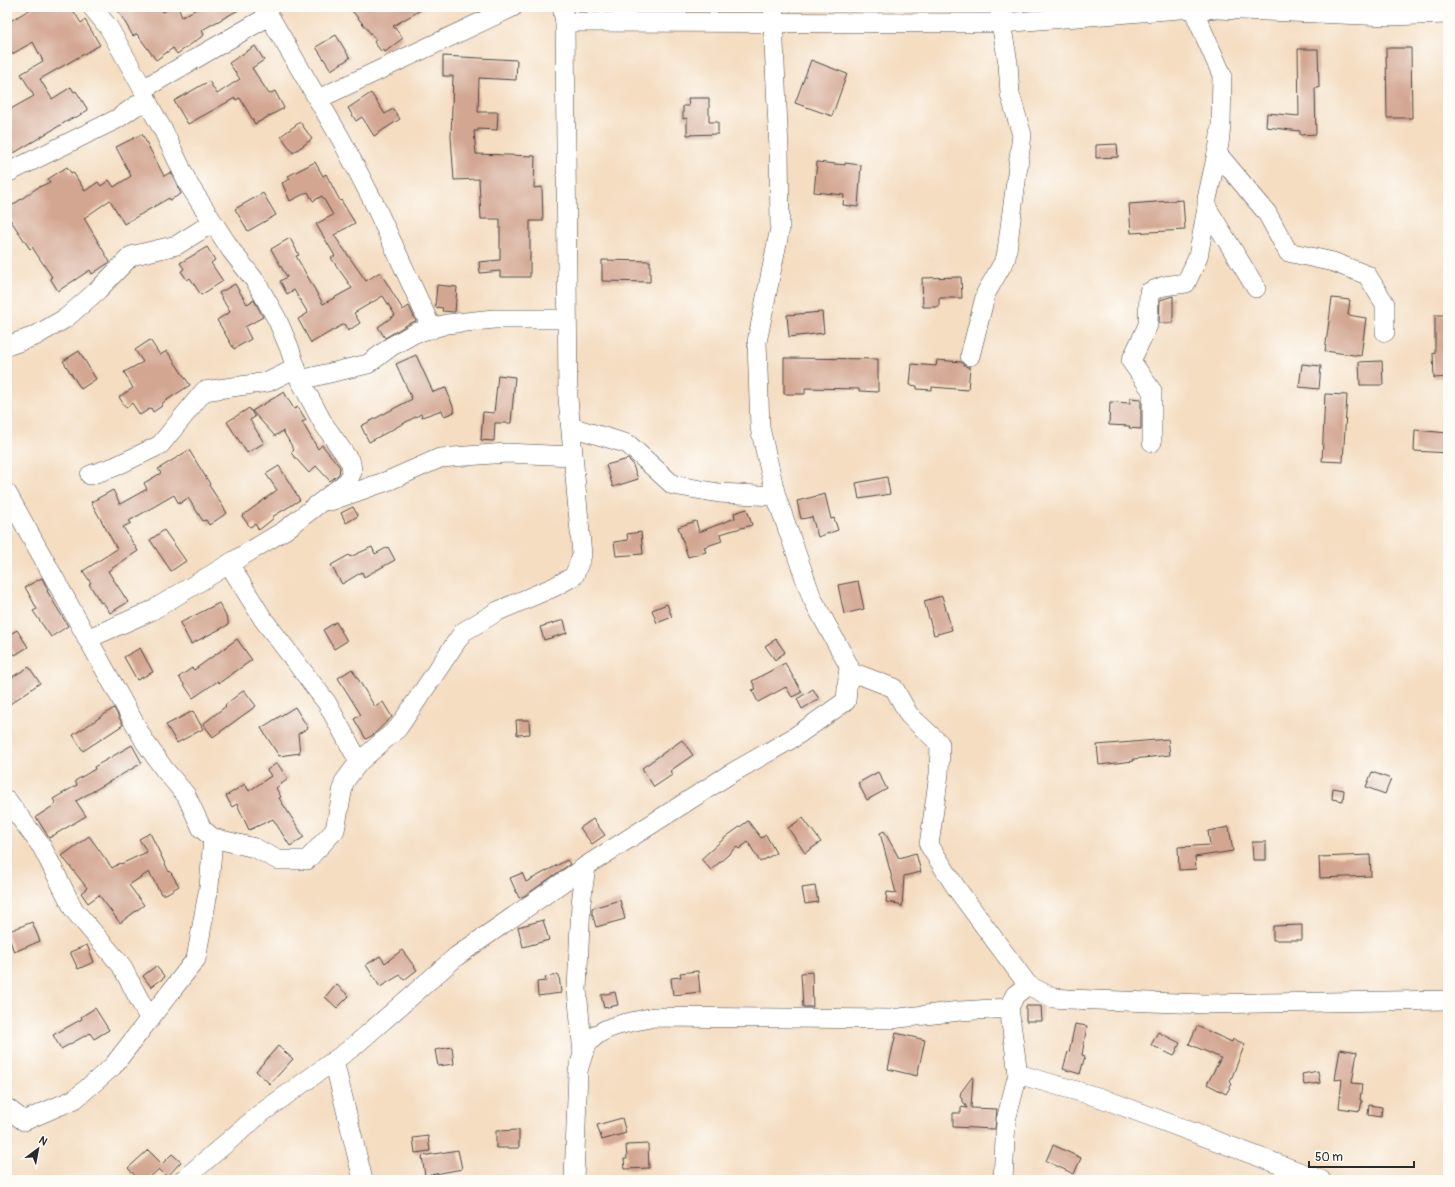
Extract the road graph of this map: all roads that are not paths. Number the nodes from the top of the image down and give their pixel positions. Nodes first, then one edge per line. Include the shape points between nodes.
1 (92, 7) edge
2 (513, 7) edge
3 (1192, 7) edge
4 (267, 11) edge
5 (563, 14) edge
6 (1448, 14) edge
7 (774, 15) edge
8 (1001, 15) edge
9 (146, 97) junction
10 (318, 99) junction
11 (1217, 153) junction
12 (8, 170) edge
13 (1207, 208) junction
14 (212, 223) junction
15 (1256, 288) dead end
16 (567, 319) junction
17 (432, 329) junction
18 (1385, 332) dead end
19 (7, 346) edge
20 (970, 356) dead end
21 (298, 374) junction
22 (571, 427) junction
23 (1152, 442) dead end
24 (573, 456) junction
25 (90, 475) dead end
26 (7, 493) edge
27 (776, 496) junction
28 (316, 506) junction
29 (229, 564) junction
30 (87, 639) junction
31 (848, 676) junction
32 (359, 762) junction
33 (7, 800) edge
34 (213, 838) junction
35 (586, 866) junction
36 (1028, 985) junction
37 (1448, 1000) edge
38 (1009, 1008) junction
39 (150, 1020) junction
40 (582, 1054) junction
41 (334, 1061) junction
42 (1018, 1074) junction
43 (7, 1108) edge
44 (183, 1180) edge
45 (363, 1180) edge
46 (574, 1180) edge
47 (1003, 1180) edge
48 (1321, 1180) edge

1 - 9 street via 109,28
2 - 10 street
3 - 6 street via 1389,16
3 - 8 street
3 - 11 street via 1222,75 1221,125
4 - 9 street
4 - 10 street
5 - 7 street
5 - 16 street
7 - 8 street
7 - 27 street via 780,228 757,342 760,428
8 - 20 street via 1010,94 1022,135 1006,258 986,293
9 - 12 street via 117,119
9 - 14 street via 189,185
10 - 17 street via 373,201
11 - 13 street
11 - 18 street via 1267,213 1288,252 1333,262 1366,275 1385,304
13 - 15 street
13 - 23 street via 1198,257 1186,283 1164,286 1149,292 1148,325 1131,361 1152,391
14 - 19 street via 177,245 131,256 66,318 35,336
14 - 21 street via 256,282 277,319
16 - 17 street via 494,319 446,324
16 - 22 street
17 - 21 street via 415,333 368,364
21 - 25 street via 268,382 204,391 160,445 114,467
21 - 28 street via 323,423 351,463 352,472 348,481
22 - 24 street
22 - 27 street via 628,444 673,485 719,493
24 - 28 street via 506,453 440,458 390,480
24 - 32 street via 582,556 574,576 498,611 463,632 398,728
26 - 30 street
27 - 31 street via 812,598 849,666
28 - 29 street via 285,530
29 - 30 street via 151,611
29 - 32 street via 262,619 327,703
30 - 34 street via 145,742 186,795 202,829
31 - 35 street via 846,701 793,738 730,774
31 - 36 street via 860,675 894,688 909,715 940,744 939,774 929,845 957,889
32 - 34 street via 344,782 335,830 307,860 278,860 255,848
33 - 39 street via 42,847 74,910 121,965
34 - 39 street via 209,887 196,958
35 - 40 street via 581,903 576,990
35 - 41 street via 457,956
36 - 37 street via 1053,998 1068,1000 1205,1004
36 - 38 street via 1015,995
38 - 40 street via 892,1019 654,1017 601,1032
38 - 42 street
39 - 43 street via 113,1066 75,1099 24,1121
40 - 46 street via 578,1071
41 - 44 street via 260,1114
41 - 45 street
42 - 47 street via 1006,1120
42 - 48 street via 1101,1098

